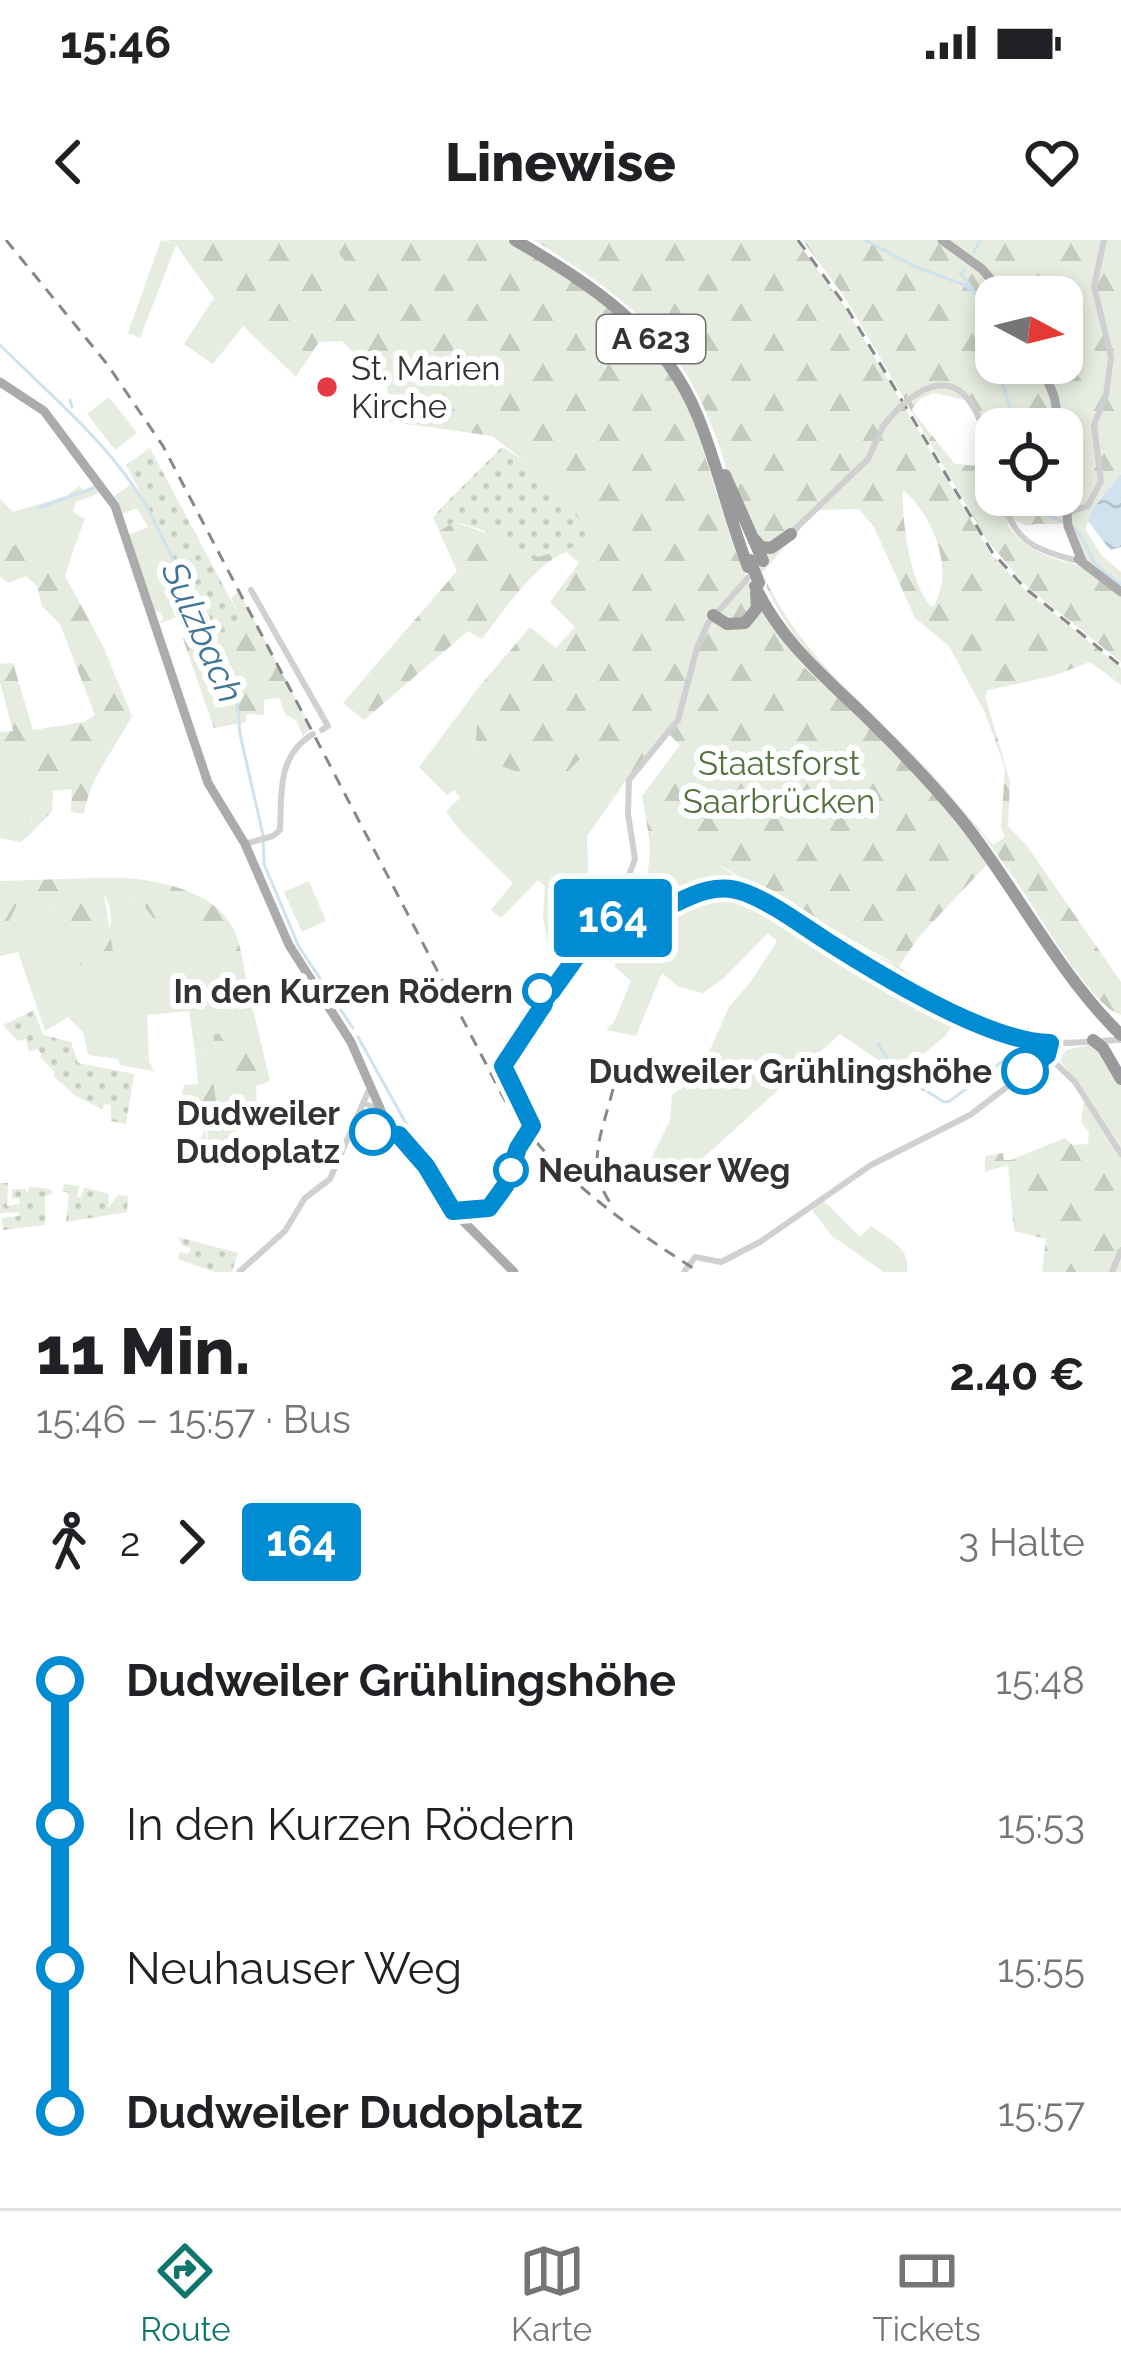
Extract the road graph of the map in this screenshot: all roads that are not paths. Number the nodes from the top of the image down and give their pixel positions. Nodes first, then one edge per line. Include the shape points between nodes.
1 (519, 240) edge
2 (942, 240) edge
3 (1104, 240) edge
4 (989, 276) edge
5 (0, 382) edge
6 (975, 408) edge
7 (718, 458) junction
8 (1008, 516) edge
9 (1067, 516) edge
10 (1067, 519) junction
11 (790, 534) junction
12 (754, 539) junction
13 (1075, 559) junction
14 (751, 562) junction
15 (756, 585) junction
16 (251, 590) dead end
17 (1121, 592) edge
18 (713, 615) junction
19 (325, 728) dead end
20 (313, 734) dead end
21 (245, 844) junction
22 (607, 914) junction
23 (1112, 1036) edge
24 (1050, 1043) junction
25 (1047, 1055) junction
26 (1121, 1076) edge
27 (370, 1102) junction
28 (1121, 1154) edge
29 (453, 1211) junction
30 (1121, 1250) edge
31 (241, 1270) edge
32 (507, 1270) edge
33 (684, 1272) edge
34 (1112, 1272) edge

1 - 7 highway, A 623 via 613,298 651,333 688,385
1 - 14 highway, A 623 via 610,301 668,360 698,417
2 - 4 main road
3 - 10 street via 1094,286 1112,350 1094,425 1101,482 1088,506
5 - 21 main road via 44,411 116,506 208,783
6 - 11 street, bridge via 939,387 908,400 886,420 868,459
7 - 12 highway
7 - 14 highway, A 623
8 - 13 street via 1025,541
9 - 10 main road
10 - 13 main road
11 - 12 highway via 771,548
11 - 14 street
12 - 14 highway
13 - 17 main road
14 - 15 highway, A 623, bridge
14 - 18 street
15 - 18 highway via 757,608 745,623
15 - 23 highway, A 623 via 793,646 960,818
15 - 23 highway, A 623 via 803,652 964,815 1109,1015
16 - 19 street
18 - 22 street via 678,720 629,779 635,859
20 - 21 street via 295,749 282,784 280,830
21 - 27 main road via 289,945 350,1045
22 - 24 street via 634,919 699,891 734,889 988,1028
22 - 29 street via 505,1060 529,1113 505,1186 489,1208
23 - 24 street
23 - 26 highway, A 623
24 - 25 street
25 - 28 street via 1078,1086
25 - 33 street via 970,1115 871,1166 760,1242 721,1262 695,1257
27 - 29 main road
27 - 31 street via 328,1182
29 - 32 main road
30 - 34 street

